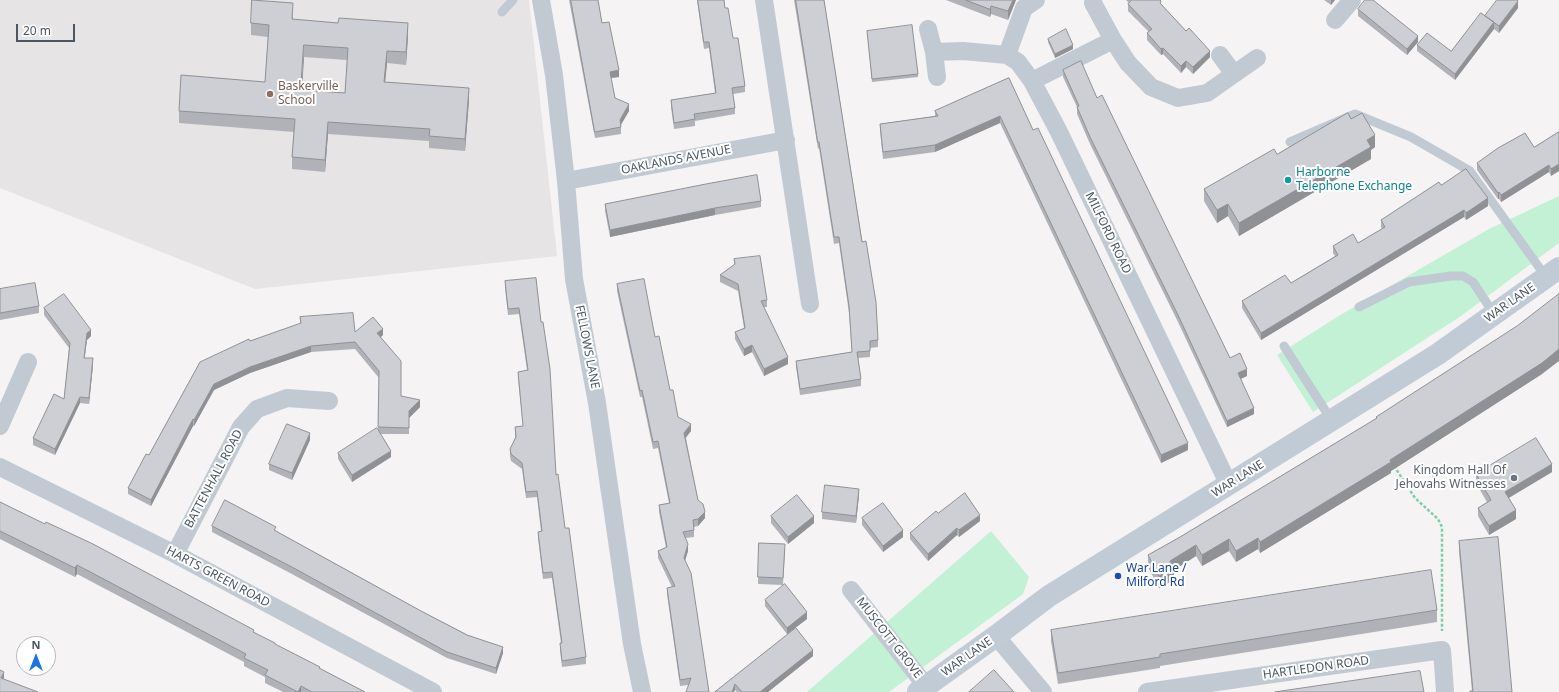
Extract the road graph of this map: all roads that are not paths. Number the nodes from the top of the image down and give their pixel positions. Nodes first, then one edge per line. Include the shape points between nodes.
1 (513, 0) edge
2 (541, 0) edge
3 (764, 0) edge
4 (1036, 0) edge
5 (1352, 0) edge
6 (1093, 3) dead end
7 (502, 12) dead end
8 (1335, 20) dead end
9 (928, 29) dead end
10 (1114, 40) junction
11 (934, 52) junction
12 (1007, 55) junction
13 (1220, 55) dead end
14 (1257, 58) dead end
15 (1234, 74) junction
16 (937, 76) dead end
17 (1032, 81) junction
18 (786, 140) junction
19 (1290, 142) dead end
20 (566, 181) junction
21 (1553, 273) edge
22 (810, 304) dead end
23 (1359, 307) dead end
24 (1494, 314) junction
25 (1284, 346) dead end
26 (28, 362) dead end
27 (328, 401) dead end
28 (1332, 421) junction
29 (0, 426) edge
30 (0, 467) edge
31 (1229, 485) junction
32 (175, 554) junction
33 (851, 590) dead end
34 (996, 636) junction
35 (922, 689) edge
36 (433, 692) edge
37 (642, 692) edge
38 (1043, 692) edge
39 (1147, 692) edge
40 (1445, 692) edge

1 - 7 lane
2 - 20 street, FELLOWS LANE via 554,75
3 - 18 street
4 - 12 street via 1024,8
5 - 8 street
6 - 10 street
9 - 11 street
10 - 15 street via 1128,63 1151,87 1178,98 1207,93
10 - 17 street
11 - 12 street via 963,51
11 - 16 street
12 - 17 street, MILFORD ROAD via 1018,62
13 - 15 street
14 - 15 street
17 - 31 street, MILFORD ROAD
18 - 20 street, OAKLANDS AVENUE
18 - 22 street
19 - 21 lane via 1355,114 1411,137 1470,171
20 - 37 street, FELLOWS LANE via 574,279 598,403 632,644
21 - 24 street, WAR LANE
23 - 24 lane via 1409,282 1463,276 1472,282
24 - 28 street, WAR LANE via 1438,354
25 - 28 lane
26 - 29 street
27 - 32 street, BATTENHALL ROAD via 287,398 257,409 241,427
28 - 31 street, WAR LANE
30 - 32 street, HARTS GREEN ROAD
31 - 34 street, WAR LANE via 1049,596
32 - 36 street, HARTS GREEN ROAD
33 - 35 street, MUSCOTT GROVE
34 - 35 street, WAR LANE
34 - 38 street
39 - 40 street, HARTLEDON ROAD via 1442,650

